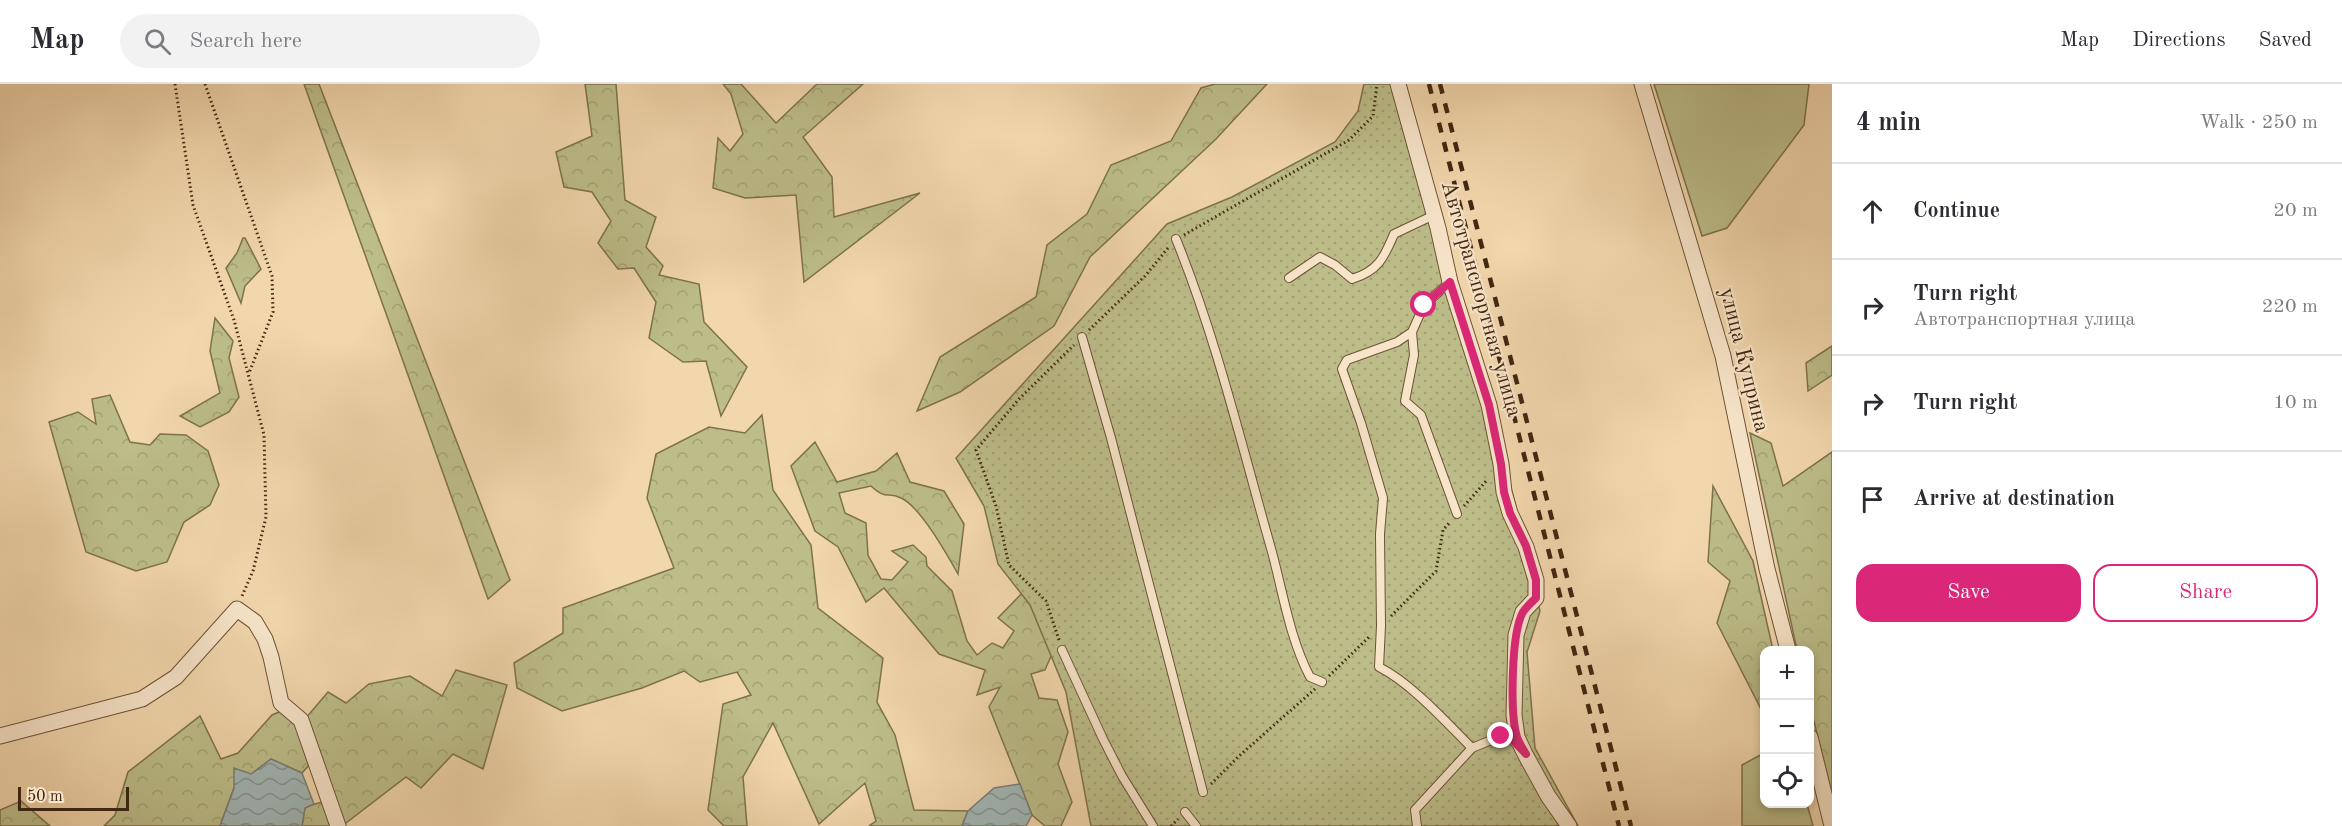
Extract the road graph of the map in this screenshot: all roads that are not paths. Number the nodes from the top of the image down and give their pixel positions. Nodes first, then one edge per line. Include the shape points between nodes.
1 (1398, 84) edge
2 (1641, 84) edge
3 (1434, 215) junction
4 (1176, 239) road end
5 (1289, 278) dead end
6 (1450, 282) junction
7 (1412, 332) junction
8 (1082, 337) road end
9 (1457, 514) road end
10 (1787, 646) edge
11 (1062, 650) road end
12 (1322, 682) road end
13 (0, 736) edge
14 (1472, 748) junction
15 (1526, 754) junction
16 (1813, 754) edge
17 (1203, 792) road end
18 (1185, 812) road end
19 (338, 826) edge
20 (1153, 826) edge
21 (1197, 826) edge
22 (1417, 826) edge
23 (1569, 826) edge
24 (1832, 826) edge

1 - 3 street, Автотранспортная улица
2 - 10 street, улица Куприна via 1723,356
3 - 5 lane via 1394,234 1385,256 1368,274 1352,279 1320,257
3 - 6 street, Автотранспортная улица
4 - 12 lane via 1198,292 1299,657 1310,677
6 - 7 lane via 1424,305
6 - 15 street, Автотранспортная улица via 1489,405 1510,513 1536,580 1536,598 1523,612 1516,635 1514,662 1514,715 1517,737
7 - 9 lane via 1414,355 1405,401 1421,415
7 - 14 lane via 1347,360 1342,369 1383,498 1379,667 1429,706
8 - 17 lane
11 - 20 lane via 1122,776
13 - 19 street via 142,699 176,677 237,609 255,622 265,639 281,703 301,720
14 - 15 lane via 1509,736
14 - 22 lane via 1415,810
15 - 23 street, Автотранспортная улица
16 - 24 street
18 - 21 lane

